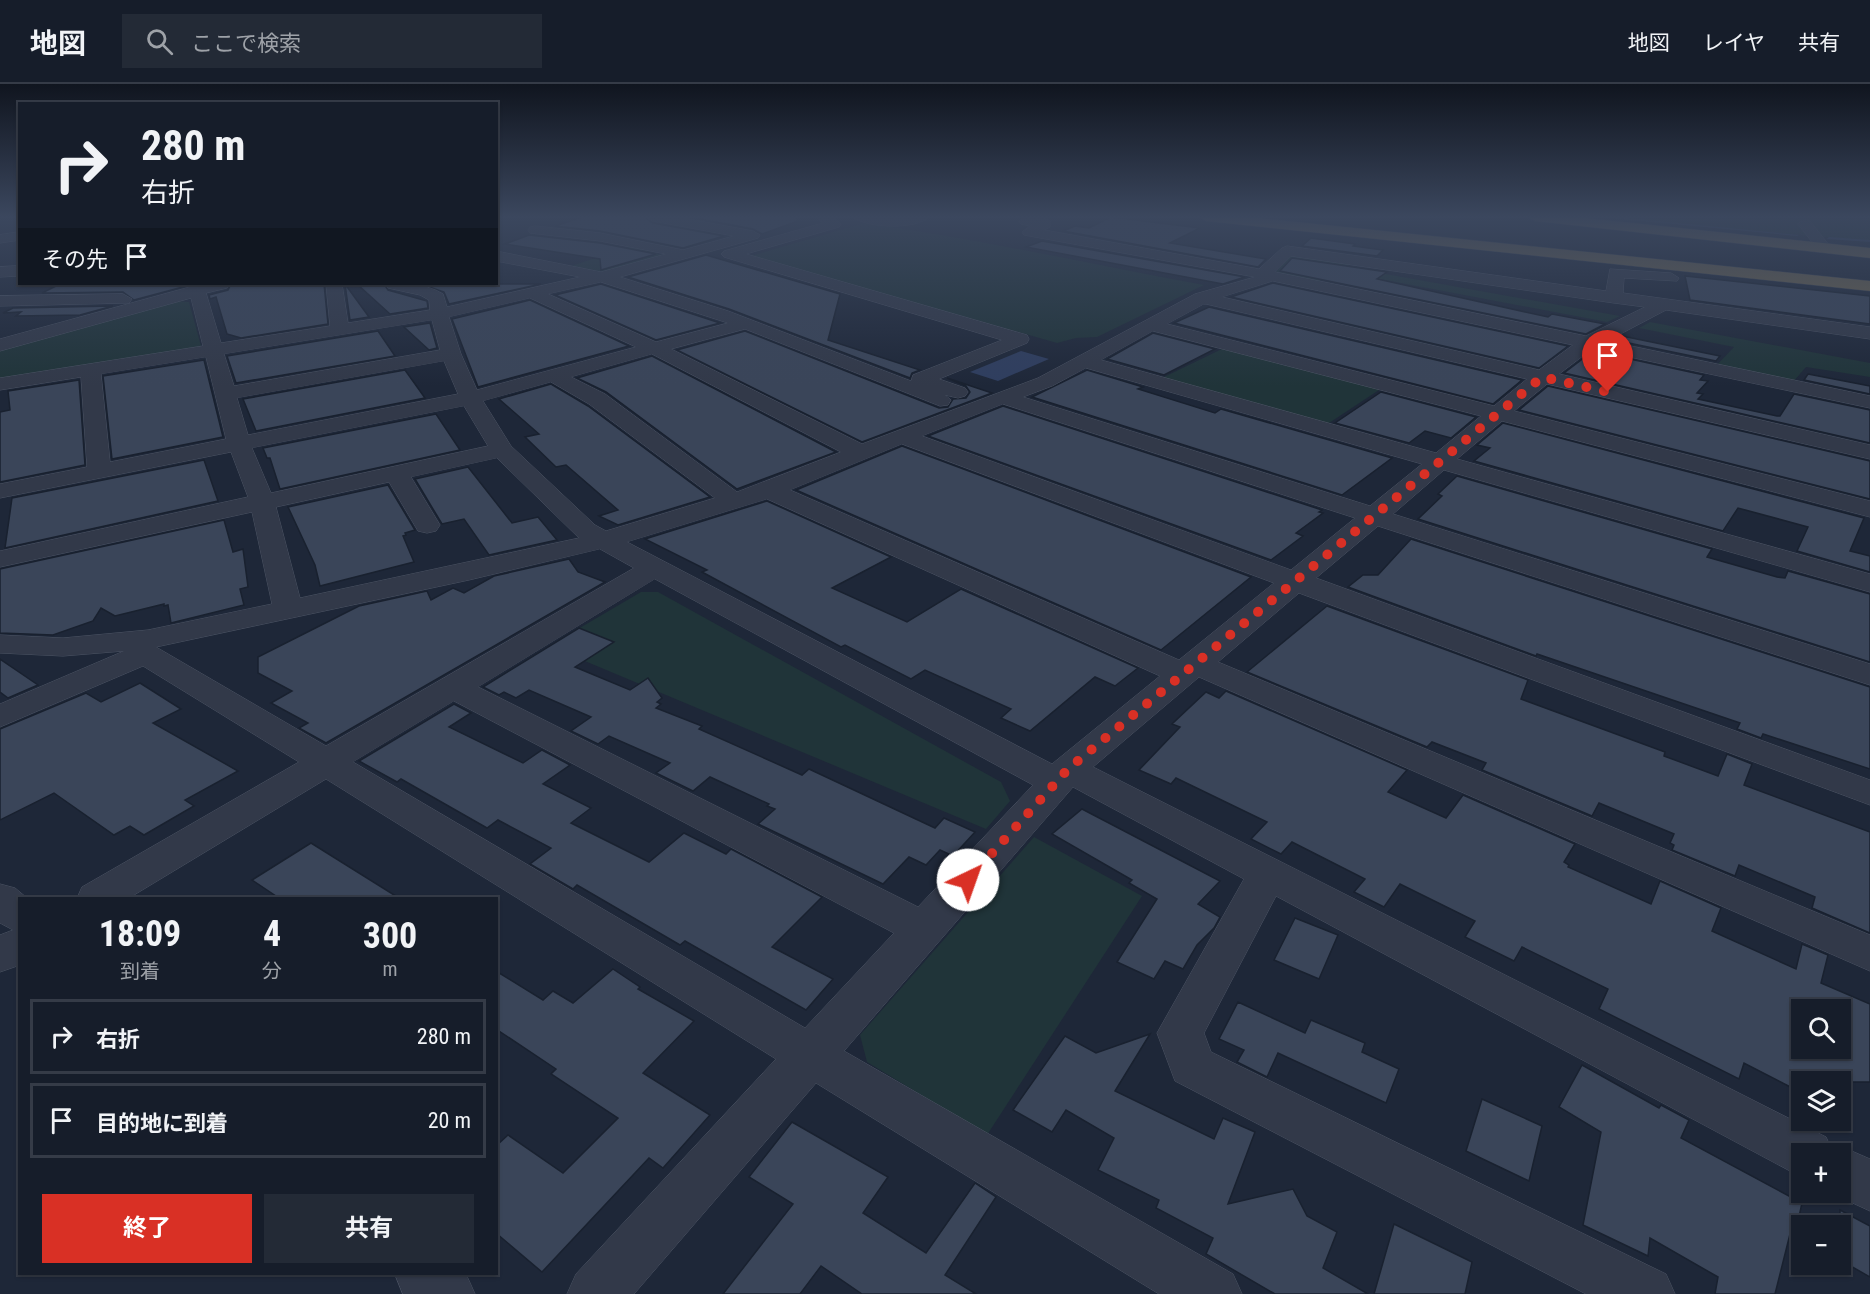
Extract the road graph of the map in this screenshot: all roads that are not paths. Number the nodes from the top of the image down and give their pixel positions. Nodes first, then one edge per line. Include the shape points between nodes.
1 (591, 273) edge
2 (614, 273) edge
3 (796, 273) edge
4 (1258, 273) edge
5 (1443, 273) edge
6 (1616, 273) edge
7 (1629, 273) edge
8 (1750, 273) edge
9 (1266, 275) junction
10 (605, 276) junction
11 (1671, 278) dead end
12 (217, 285) edge
13 (334, 285) edge
14 (402, 285) edge
15 (1870, 286) edge
16 (197, 290) junction
17 (532, 293) junction
18 (1451, 295) dead end
19 (1201, 298) junction
20 (1614, 298) junction
21 (167, 299) junction
22 (0, 301) edge
23 (1662, 305) junction
24 (1427, 309) junction
25 (439, 314) junction
26 (745, 324) junction
27 (1151, 325) junction
28 (8, 326) dead end
29 (340, 329) junction
30 (1870, 333) edge
31 (25, 338) junction
32 (1588, 343) junction
33 (0, 345) edge
34 (654, 348) junction
35 (213, 350) junction
36 (451, 354) junction
37 (1084, 361) junction
38 (90, 369) junction
39 (554, 376) junction
40 (1542, 377) junction
41 (0, 384) edge
42 (225, 394) junction
43 (1002, 397) junction
44 (470, 398) junction
45 (962, 401) junction
46 (1870, 402) edge
47 (1499, 413) junction
48 (902, 436) junction
49 (239, 444) junction
50 (502, 450) junction
51 (1870, 452) edge
52 (861, 453) junction
53 (1440, 462) junction
54 (99, 472) junction
55 (396, 473) junction
56 (770, 490) junction
57 (0, 491) edge
58 (262, 501) junction
59 (734, 501) junction
60 (1870, 509) edge
61 (1374, 517) junction
62 (427, 525) dead end
63 (601, 541) junction
64 (0, 558) edge
65 (656, 567) junction
66 (1294, 583) junction
67 (1870, 583) edge
68 (288, 610) junction
69 (0, 644) edge
70 (147, 646) junction
71 (1189, 669) junction
72 (1870, 675) edge
73 (454, 688) junction
74 (0, 717) edge
75 (327, 764) junction
76 (1062, 776) junction
77 (1870, 793) edge
78 (1268, 872) junction
79 (99, 897) edge
80 (0, 899) edge
81 (18, 914) edge
82 (924, 929) junction
83 (18, 945) edge
84 (1870, 954) edge
85 (0, 955) edge
86 (810, 1055) junction
87 (1791, 1145) edge
88 (1851, 1176) edge
89 (1870, 1186) edge
90 (424, 1275) edge
91 (446, 1294) edge
92 (596, 1294) edge
93 (1213, 1294) edge
94 (1646, 1294) edge

1 - 10 street
2 - 10 street
3 - 45 street via 1020,339 920,379
4 - 9 street
5 - 20 street
6 - 20 street
7 - 11 street
8 - 15 highway
9 - 19 street via 1256,283
9 - 24 street
10 - 17 street
10 - 26 street
12 - 16 street
13 - 29 street
14 - 25 street via 436,298
16 - 21 street
16 - 35 street
17 - 25 street
17 - 34 street
18 - 24 street
19 - 27 street
19 - 40 street
20 - 23 street
21 - 22 street
21 - 31 street
23 - 30 street
23 - 32 street
24 - 32 street
25 - 29 street
25 - 36 street
26 - 34 street
26 - 45 street
27 - 37 street
27 - 47 street
28 - 31 street
29 - 35 street
31 - 33 street
32 - 40 street
32 - 46 street
34 - 39 street
34 - 52 street
35 - 38 street
35 - 42 street
36 - 42 street
36 - 44 street
37 - 43 street via 1045,382
37 - 53 street
38 - 41 street
38 - 54 street
39 - 44 street
39 - 59 street via 597,399
40 - 47 street
40 - 51 street
42 - 49 street
43 - 45 street
43 - 61 street
44 - 49 street
44 - 50 street
45 - 48 street
47 - 53 street
47 - 60 street
48 - 52 street
48 - 66 street
49 - 54 street
49 - 58 street
50 - 55 street
50 - 63 street
52 - 56 street
53 - 61 street
53 - 67 street
54 - 57 street
55 - 58 street
55 - 62 street
56 - 59 street
56 - 71 street
58 - 64 street
58 - 68 street
59 - 63 street
61 - 66 street
61 - 72 street
63 - 65 street
63 - 68 street
65 - 73 street
65 - 76 street
66 - 71 street
66 - 77 street
68 - 70 street
69 - 70 street
70 - 74 street
70 - 75 street
71 - 76 street
71 - 84 street
73 - 75 street
73 - 82 street
75 - 79 street
75 - 86 street
76 - 78 street
76 - 82 street
78 - 87 street
78 - 94 street via 1180,1034 1192,1066
80 - 81 street
82 - 86 street
83 - 85 street
86 - 92 street
86 - 93 street
88 - 89 street
90 - 91 street

